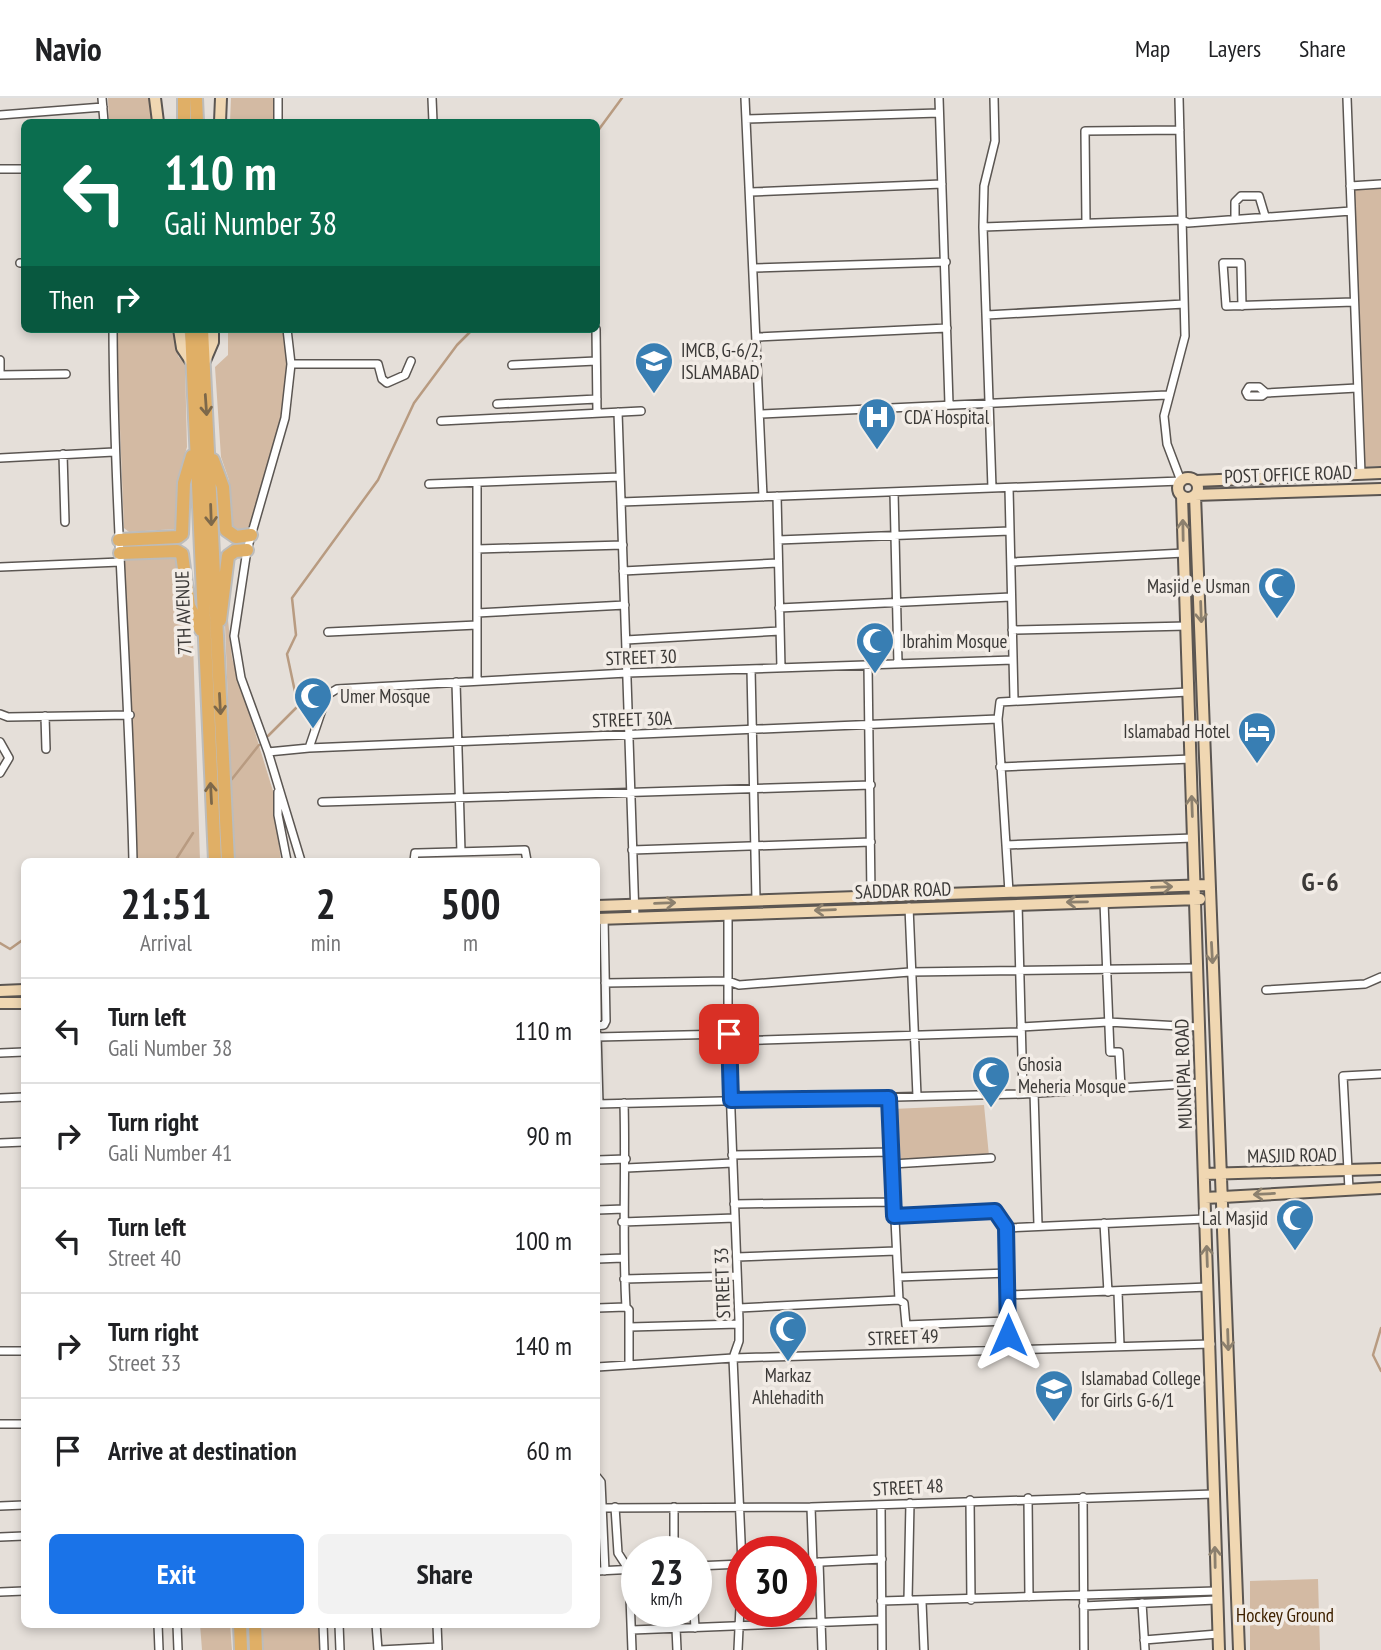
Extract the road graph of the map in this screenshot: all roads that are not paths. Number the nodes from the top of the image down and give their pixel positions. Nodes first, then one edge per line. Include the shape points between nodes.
1 (155, 98) edge
2 (184, 98) edge
3 (196, 98) edge
4 (221, 98) edge
5 (278, 98) edge
6 (432, 98) edge
7 (745, 98) edge
8 (939, 98) edge
9 (994, 98) edge
10 (1180, 98) edge
11 (1347, 98) edge
12 (103, 102) edge
13 (36, 113) junction
14 (939, 113) junction
15 (0, 115) edge
16 (37, 119) edge
17 (158, 119) edge
18 (184, 119) edge
19 (197, 119) edge
20 (220, 119) edge
21 (278, 119) edge
22 (433, 119) edge
23 (746, 119) junction
24 (1180, 130) junction
25 (0, 169) edge
26 (21, 169) edge
27 (943, 184) junction
28 (1381, 184) edge
29 (1350, 186) junction
30 (751, 192) junction
31 (1351, 211) junction
32 (1265, 216) junction
33 (1233, 218) junction
34 (1182, 220) junction
35 (1086, 223) junction
36 (983, 227) junction
37 (946, 262) junction
38 (754, 268) junction
39 (1354, 302) junction
40 (1184, 304) junction
41 (1242, 306) junction
42 (987, 315) junction
43 (947, 327) junction
44 (113, 333) edge
45 (180, 333) edge
46 (192, 333) edge
47 (201, 333) edge
48 (213, 333) edge
49 (288, 333) edge
50 (596, 333) edge
51 (757, 337) junction
52 (0, 360) edge
53 (411, 361) dead end
54 (596, 361) junction
55 (197, 364) junction
56 (291, 364) junction
57 (512, 365) dead end
58 (0, 374) edge
59 (66, 374) dead end
60 (1357, 388) junction
61 (1167, 395) junction
62 (1256, 396) dead end
63 (597, 399) junction
64 (990, 401) junction
65 (497, 404) dead end
66 (949, 404) junction
67 (641, 411) dead end
68 (618, 412) junction
69 (597, 413) junction
70 (761, 414) junction
71 (441, 421) dead end
72 (202, 446) junction
73 (114, 452) junction
74 (63, 454) junction
75 (0, 458) edge
76 (1381, 473) edge
77 (1361, 474) junction
78 (621, 477) junction
79 (1181, 481) junction
80 (1196, 481) junction
81 (477, 483) junction
82 (429, 484) dead end
83 (992, 488) junction
84 (1009, 488) junction
85 (1381, 489) edge
86 (894, 492) junction
87 (1212, 494) junction
88 (1195, 495) junction
89 (777, 496) junction
90 (1182, 496) junction
91 (763, 497) junction
92 (621, 502) junction
93 (1197, 513) junction
94 (65, 522) dead end
95 (1010, 531) junction
96 (251, 535) junction
97 (895, 536) junction
98 (778, 540) junction
99 (623, 545) junction
100 (477, 549) junction
101 (247, 550) junction
102 (120, 552) junction
103 (1184, 553) junction
104 (1011, 562) junction
105 (778, 563) junction
106 (0, 567) edge
107 (624, 571) junction
108 (1012, 597) junction
109 (897, 602) junction
110 (625, 606) junction
111 (779, 608) junction
112 (477, 613) junction
113 (477, 625) junction
114 (1187, 626) junction
115 (1012, 630) junction
116 (780, 631) junction
117 (328, 632) dead end
118 (209, 635) junction
119 (626, 640) junction
120 (1013, 660) junction
121 (898, 664) junction
122 (868, 665) junction
123 (781, 668) junction
124 (751, 669) junction
125 (627, 673) junction
126 (477, 681) junction
127 (456, 682) junction
128 (1188, 692) junction
129 (1014, 699) junction
130 (4, 715) edge
131 (130, 715) junction
132 (45, 716) junction
133 (998, 719) junction
134 (0, 723) edge
135 (869, 725) junction
136 (752, 729) junction
137 (629, 735) junction
138 (0, 742) edge
139 (458, 742) junction
140 (309, 748) junction
141 (46, 749) dead end
142 (268, 752) junction
143 (1191, 759) junction
144 (1000, 767) junction
145 (0, 773) edge
146 (278, 785) junction
147 (871, 785) junction
148 (754, 789) junction
149 (631, 792) junction
150 (460, 797) junction
151 (322, 802) dead end
152 (1193, 838) junction
153 (871, 842) junction
154 (1006, 845) junction
155 (755, 846) junction
156 (632, 850) junction
157 (461, 852) junction
158 (133, 858) edge
159 (215, 858) edge
160 (228, 858) edge
161 (286, 858) edge
162 (300, 858) edge
163 (414, 858) edge
164 (526, 858) edge
165 (1209, 885) junction
166 (1194, 886) junction
167 (1009, 892) junction
168 (871, 895) junction
169 (1210, 898) junction
170 (1194, 899) junction
171 (756, 900) junction
172 (1104, 902) junction
173 (1018, 904) junction
174 (634, 905) junction
175 (600, 906) edge
176 (909, 907) junction
177 (728, 914) junction
178 (635, 917) junction
179 (600, 919) edge
180 (1018, 968) junction
181 (1196, 968) junction
182 (1106, 970) junction
183 (910, 972) junction
184 (1381, 977) edge
185 (602, 979) edge
186 (728, 981) junction
187 (21, 990) edge
188 (1266, 990) dead end
189 (0, 991) edge
190 (0, 1003) edge
191 (21, 1003) edge
192 (600, 1010) edge
193 (1108, 1022) junction
194 (1198, 1027) junction
195 (1021, 1029) junction
196 (913, 1034) junction
197 (600, 1037) edge
198 (729, 1038) junction
199 (21, 1052) edge
200 (0, 1053) edge
201 (1381, 1074) edge
202 (1202, 1083) junction
203 (1122, 1088) junction
204 (1034, 1092) junction
205 (1023, 1094) junction
206 (917, 1096) junction
207 (21, 1097) edge
208 (0, 1098) edge
209 (889, 1098) junction
210 (731, 1100) junction
211 (600, 1104) edge
212 (624, 1104) junction
213 (21, 1142) edge
214 (0, 1143) edge
215 (891, 1152) junction
216 (991, 1158) dead end
217 (733, 1159) junction
218 (600, 1160) edge
219 (626, 1164) junction
220 (892, 1164) junction
221 (1381, 1170) edge
222 (1348, 1171) junction
223 (1205, 1174) junction
224 (1223, 1174) junction
225 (1381, 1188) edge
226 (1349, 1189) junction
227 (1223, 1197) junction
228 (1205, 1198) junction
229 (893, 1202) junction
230 (734, 1204) junction
231 (625, 1209) junction
232 (600, 1210) edge
233 (894, 1216) junction
234 (735, 1218) junction
235 (1205, 1219) junction
236 (622, 1222) junction
237 (1104, 1223) junction
238 (1038, 1225) junction
239 (1006, 1227) junction
240 (896, 1251) junction
241 (737, 1257) junction
242 (623, 1258) junction
243 (600, 1259) edge
244 (1008, 1273) junction
245 (737, 1276) junction
246 (898, 1277) junction
247 (624, 1279) junction
248 (1208, 1287) junction
249 (1108, 1292) junction
250 (1118, 1292) junction
251 (1008, 1295) junction
252 (1227, 1299) junction
253 (899, 1300) junction
254 (1209, 1300) junction
255 (600, 1308) edge
256 (627, 1308) junction
257 (739, 1308) junction
258 (1007, 1321) junction
259 (739, 1324) junction
260 (630, 1326) junction
261 (1211, 1344) junction
262 (1121, 1346) junction
263 (1009, 1350) junction
264 (0, 1351) edge
265 (21, 1351) edge
266 (733, 1358) junction
267 (629, 1364) junction
268 (600, 1367) edge
269 (0, 1424) edge
270 (21, 1424) edge
271 (600, 1485) edge
272 (1214, 1494) junction
273 (1083, 1497) junction
274 (1028, 1498) junction
275 (970, 1500) junction
276 (910, 1503) junction
277 (21, 1505) edge
278 (881, 1505) junction
279 (0, 1506) edge
280 (615, 1507) junction
281 (674, 1507) junction
282 (811, 1507) junction
283 (603, 1508) junction
284 (740, 1508) junction
285 (600, 1526) edge
286 (21, 1536) edge
287 (674, 1536) edge
288 (741, 1536) edge
289 (814, 1536) edge
290 (0, 1537) edge
291 (621, 1556) edge
292 (882, 1559) junction
293 (817, 1562) edge
294 (621, 1570) edge
295 (601, 1571) edge
296 (817, 1574) edge
297 (21, 1591) edge
298 (0, 1592) edge
299 (1216, 1595) junction
300 (1083, 1596) junction
301 (1029, 1597) junction
302 (908, 1600) junction
303 (971, 1600) junction
304 (881, 1601) junction
305 (922, 1602) junction
306 (1142, 1603) junction
307 (1083, 1606) junction
308 (881, 1620) junction
309 (817, 1623) edge
310 (821, 1623) junction
311 (632, 1627) edge
312 (726, 1627) edge
313 (740, 1627) edge
314 (158, 1628) edge
315 (177, 1628) edge
316 (240, 1628) edge
317 (255, 1628) edge
318 (323, 1628) edge
319 (339, 1628) edge
320 (376, 1628) edge
321 (437, 1628) edge
322 (676, 1628) junction
323 (695, 1628) joint
324 (632, 1630) junction
325 (1218, 1634) junction
326 (1144, 1640) junction
327 (438, 1649) edge
328 (159, 1650) edge
329 (178, 1650) edge
330 (241, 1650) edge
331 (256, 1650) edge
332 (324, 1650) edge
333 (340, 1650) edge
334 (379, 1650) edge
335 (632, 1650) edge
336 (677, 1650) edge
337 (738, 1650) edge
338 (822, 1650) edge
339 (882, 1650) edge
340 (924, 1650) edge
341 (1084, 1650) edge
342 (1145, 1650) edge
343 (1219, 1650) edge
344 (1239, 1650) edge

1 - 17 street
2 - 18 main road
3 - 19 main road
4 - 20 street
5 - 21 street
6 - 22 street
7 - 23 street
8 - 14 street
9 - 36 street via 995,141 984,186
10 - 24 street
11 - 29 street
12 - 13 street
13 - 15 street
13 - 16 street
14 - 23 street
14 - 27 street
23 - 30 street
24 - 34 street
24 - 35 street via 1085,131
25 - 26 street
27 - 30 street
27 - 37 street
28 - 29 street
29 - 31 street
30 - 38 street
31 - 32 street
31 - 39 street
32 - 33 street
32 - 33 street via 1259,195 1241,196 1235,202
33 - 34 street
34 - 35 street
34 - 40 street
35 - 36 street
36 - 42 street
37 - 38 street
37 - 43 street
38 - 51 street
39 - 41 street
39 - 60 street
40 - 42 street
40 - 61 street via 1183,349
41 - 41 street via 1226,306 1223,263 1241,263
42 - 64 street
43 - 51 street
43 - 66 street
44 - 73 street
45 - 55 street via 182,348
46 - 55 main road
47 - 55 main road
48 - 55 street via 213,342
49 - 56 street
50 - 54 street
51 - 70 street
52 - 58 street
53 - 56 street via 405,374 387,383 378,364
54 - 57 street
54 - 63 street
55 - 72 main road, 7TH AVENUE
56 - 96 street via 285,418
58 - 59 street
60 - 62 street
60 - 77 street
61 - 64 street
61 - 79 street via 1167,444
63 - 65 street
63 - 69 street
64 - 66 street
64 - 83 street
66 - 70 street
67 - 68 street
68 - 69 street
68 - 78 street
69 - 71 street
70 - 91 street
72 - 96 main road via 223,487 226,530 236,537
72 - 102 main road via 184,483 182,534
72 - 118 main road, 7TH AVENUE
73 - 74 street
73 - 102 street
74 - 75 street
74 - 94 street
76 - 77 street, POST OFFICE ROAD
77 - 80 street, POST OFFICE ROAD
78 - 81 street
78 - 92 street
79 - 80 street
79 - 84 street
79 - 90 street
80 - 88 street
81 - 82 street
81 - 100 street
83 - 84 street
83 - 86 street
84 - 95 street
85 - 87 street, POST OFFICE ROAD
86 - 89 street
86 - 97 street
87 - 88 street, POST OFFICE ROAD
87 - 93 street
88 - 90 street
88 - 93 street
89 - 91 street
89 - 98 street
103 -> 90 street, MUNCIPAL ROAD
91 - 92 street
92 - 99 street
93 -> 165 street
95 - 97 street
95 - 104 street
96 - 101 street
97 - 98 street
97 - 109 street
98 - 105 street
99 - 100 street
99 - 107 street
100 - 112 street
101 - 118 main road via 228,556 225,602
101 - 142 street via 234,636 241,678
102 - 106 street
102 - 118 main road via 182,554 189,606
102 - 131 street
103 - 104 street
103 - 114 street, MUNCIPAL ROAD
104 - 108 street
105 - 107 street
105 - 111 street
107 - 110 street
108 - 109 street
108 - 115 street
109 - 111 street
109 - 121 street
110 - 112 street
110 - 119 street
111 - 116 street
112 - 113 street
113 - 117 street
113 - 126 street
114 - 115 street
114 - 128 street, MUNCIPAL ROAD
115 - 120 street
116 - 119 street
116 - 123 street
159 -> 118 main road, 7TH AVENUE
118 -> 160 main road, 7TH AVENUE
119 - 125 street
120 - 121 street, STREET 30
120 - 129 street
121 - 122 street, STREET 30
122 - 123 street, STREET 30
122 - 135 street
123 - 124 street, STREET 30
124 - 125 street, STREET 30
124 - 136 street
125 - 126 street, STREET 30
125 - 137 street
126 - 127 street, STREET 30
127 - 139 street
127 - 140 street, STREET 30 via 337,689 327,695
128 - 129 street
128 - 143 street, MUNCIPAL ROAD
129 - 133 street via 1000,702
130 - 132 street
130 - 134 street
131 - 132 street
131 - 158 street
132 - 141 street
133 - 135 street, STREET 30A
133 - 144 street
135 - 136 street, STREET 30A
135 - 147 street
136 - 137 street, STREET 30A
136 - 148 street
137 - 139 street, STREET 30A
137 - 149 street
138 - 145 street via 9,758
139 - 140 street, STREET 30A
139 - 150 street
140 - 142 street, STREET 30A
142 - 146 street
143 - 144 street
152 -> 143 street, MUNCIPAL ROAD
144 - 154 street
146 - 161 street
146 - 162 street
147 - 148 street
147 - 153 street
148 - 149 street
148 - 155 street
149 - 150 street
149 - 156 street
150 - 151 street
150 - 157 street
152 - 154 street
152 - 166 street, MUNCIPAL ROAD
153 - 155 street
153 - 168 street
154 - 167 street
155 - 156 street
155 - 171 street
156 - 174 street
157 - 163 street via 415,853
157 - 164 street via 525,850
165 - 166 street, SADDAR ROAD
165 - 169 street
167 -> 166 street, SADDAR ROAD
166 - 170 street, MUNCIPAL ROAD
167 - 168 street, SADDAR ROAD
168 - 171 street, SADDAR ROAD
169 - 170 street, SADDAR ROAD
169 -> 224 street
170 - 172 street, SADDAR ROAD
170 - 181 street, MUNCIPAL ROAD
174 -> 171 street, SADDAR ROAD
172 -> 173 street, SADDAR ROAD
172 - 182 street
173 - 176 street, SADDAR ROAD
173 - 180 street
174 - 175 street, SADDAR ROAD
174 - 178 street
176 -> 177 street, SADDAR ROAD
176 - 183 street
177 - 178 street, SADDAR ROAD
177 - 186 street, STREET 33
178 - 179 street, SADDAR ROAD
179 - 185 street
180 - 182 street
180 - 183 street
180 - 195 street
181 - 182 street
181 - 194 street, MUNCIPAL ROAD
182 - 193 street
183 - 186 street via 739,985
183 - 196 street
184 - 188 street via 1366,984
185 - 186 street
185 - 192 street
186 - 198 street, STREET 33
187 - 189 street
190 - 191 street
193 - 194 street
193 - 195 street
193 - 203 street via 1110,1052 1119,1052
194 - 202 street, MUNCIPAL ROAD
195 - 196 street
195 - 205 street
196 - 198 street
196 - 206 street
197 - 198 street
198 - 210 street, STREET 33
199 - 200 street
201 - 222 street via 1343,1076
202 - 203 street
202 - 223 street, MUNCIPAL ROAD
203 - 204 street
204 - 205 street
204 - 238 street
205 - 206 street via 938,1100
206 - 209 street
207 - 208 street
209 - 210 street
209 - 215 street
210 - 212 street
210 - 217 street, STREET 33
211 - 212 street
212 - 219 street
213 - 214 street
215 - 217 street
215 - 220 street
216 - 220 street
217 - 219 street
217 - 230 street, STREET 33
218 - 219 street
219 - 231 street
220 - 229 street
221 - 222 street, MASJID ROAD
222 - 224 street, MASJID ROAD
222 - 226 street
223 - 224 street, MASJID ROAD
223 - 228 street, MUNCIPAL ROAD
224 - 227 street
225 - 226 street, MASJID ROAD
226 -> 227 street, MASJID ROAD
227 - 228 street, MASJID ROAD
227 - 252 street
228 - 235 street, MUNCIPAL ROAD
229 - 230 street
229 - 233 street
230 - 234 street, STREET 33
231 - 232 street
231 - 236 street
233 - 239 street via 995,1211
233 - 240 street
234 - 236 street
234 - 241 street, STREET 33
235 - 237 street
248 -> 235 street, MUNCIPAL ROAD
236 - 242 street
237 - 238 street
237 - 249 street
238 - 239 street
239 - 244 street
240 - 241 street
240 - 246 street
241 - 245 street, STREET 33
242 - 243 street
242 - 247 street
244 - 246 street
244 - 251 street
245 - 247 street
245 - 257 street, STREET 33
246 - 253 street
247 - 256 street
248 - 250 street
248 - 254 street, MUNCIPAL ROAD
249 - 250 street
249 - 251 street
250 - 262 street
251 - 258 street
252 - 254 street
252 -> 344 street
253 - 257 street
253 - 258 street via 904,1303 906,1325
254 - 261 street, MUNCIPAL ROAD
255 - 256 street
256 - 260 street
257 - 259 street, STREET 33
258 - 263 street
259 - 260 street
259 - 266 street, STREET 33
260 - 267 street
261 - 262 street, STREET 49
261 - 272 street, MUNCIPAL ROAD
262 - 263 street, STREET 49
263 - 266 street, STREET 49
264 - 265 street
266 - 267 street, STREET 49
266 - 284 street, STREET 33
267 - 268 street, STREET 49
269 - 270 street
271 - 283 street
272 - 273 street, STREET 48
299 -> 272 street, MUNCIPAL ROAD
273 - 274 street, STREET 48
273 - 300 street
274 - 275 street, STREET 48
274 - 301 street
275 - 276 street, STREET 48
275 - 303 street
276 - 278 street, STREET 48
276 - 302 street
277 - 279 street
278 - 282 street, STREET 48
278 - 292 street
280 - 281 street, STREET 48
280 - 283 street, STREET 48
280 - 291 street
281 - 284 street, STREET 48
281 - 287 street
282 - 284 street, STREET 48
282 - 289 street
283 - 285 street
284 - 288 street, STREET 33
285 - 295 street
286 - 290 street
292 - 293 street
292 - 304 street
294 - 295 street
296 - 310 street
297 - 298 street
299 - 300 street
299 - 306 street
299 - 325 street, MUNCIPAL ROAD
300 - 301 street
300 - 307 street
301 - 303 street
302 - 304 street
302 - 305 street
303 - 305 street
304 - 308 street
305 - 340 street
306 - 307 street
306 - 326 street
307 - 341 street
308 - 310 street
308 - 339 street
309 - 310 street
310 - 338 street
311 - 324 street
312 - 323 street
313 - 337 street, STREET 33
314 - 328 street
315 - 329 street
316 - 330 main road
317 - 331 main road
318 - 332 street
319 - 333 street
320 - 334 street
321 - 327 street
322 - 323 street
322 - 324 street
322 - 336 street
324 - 335 street
325 - 326 street
325 - 343 street, MUNCIPAL ROAD
326 - 342 street
327 - 334 street

